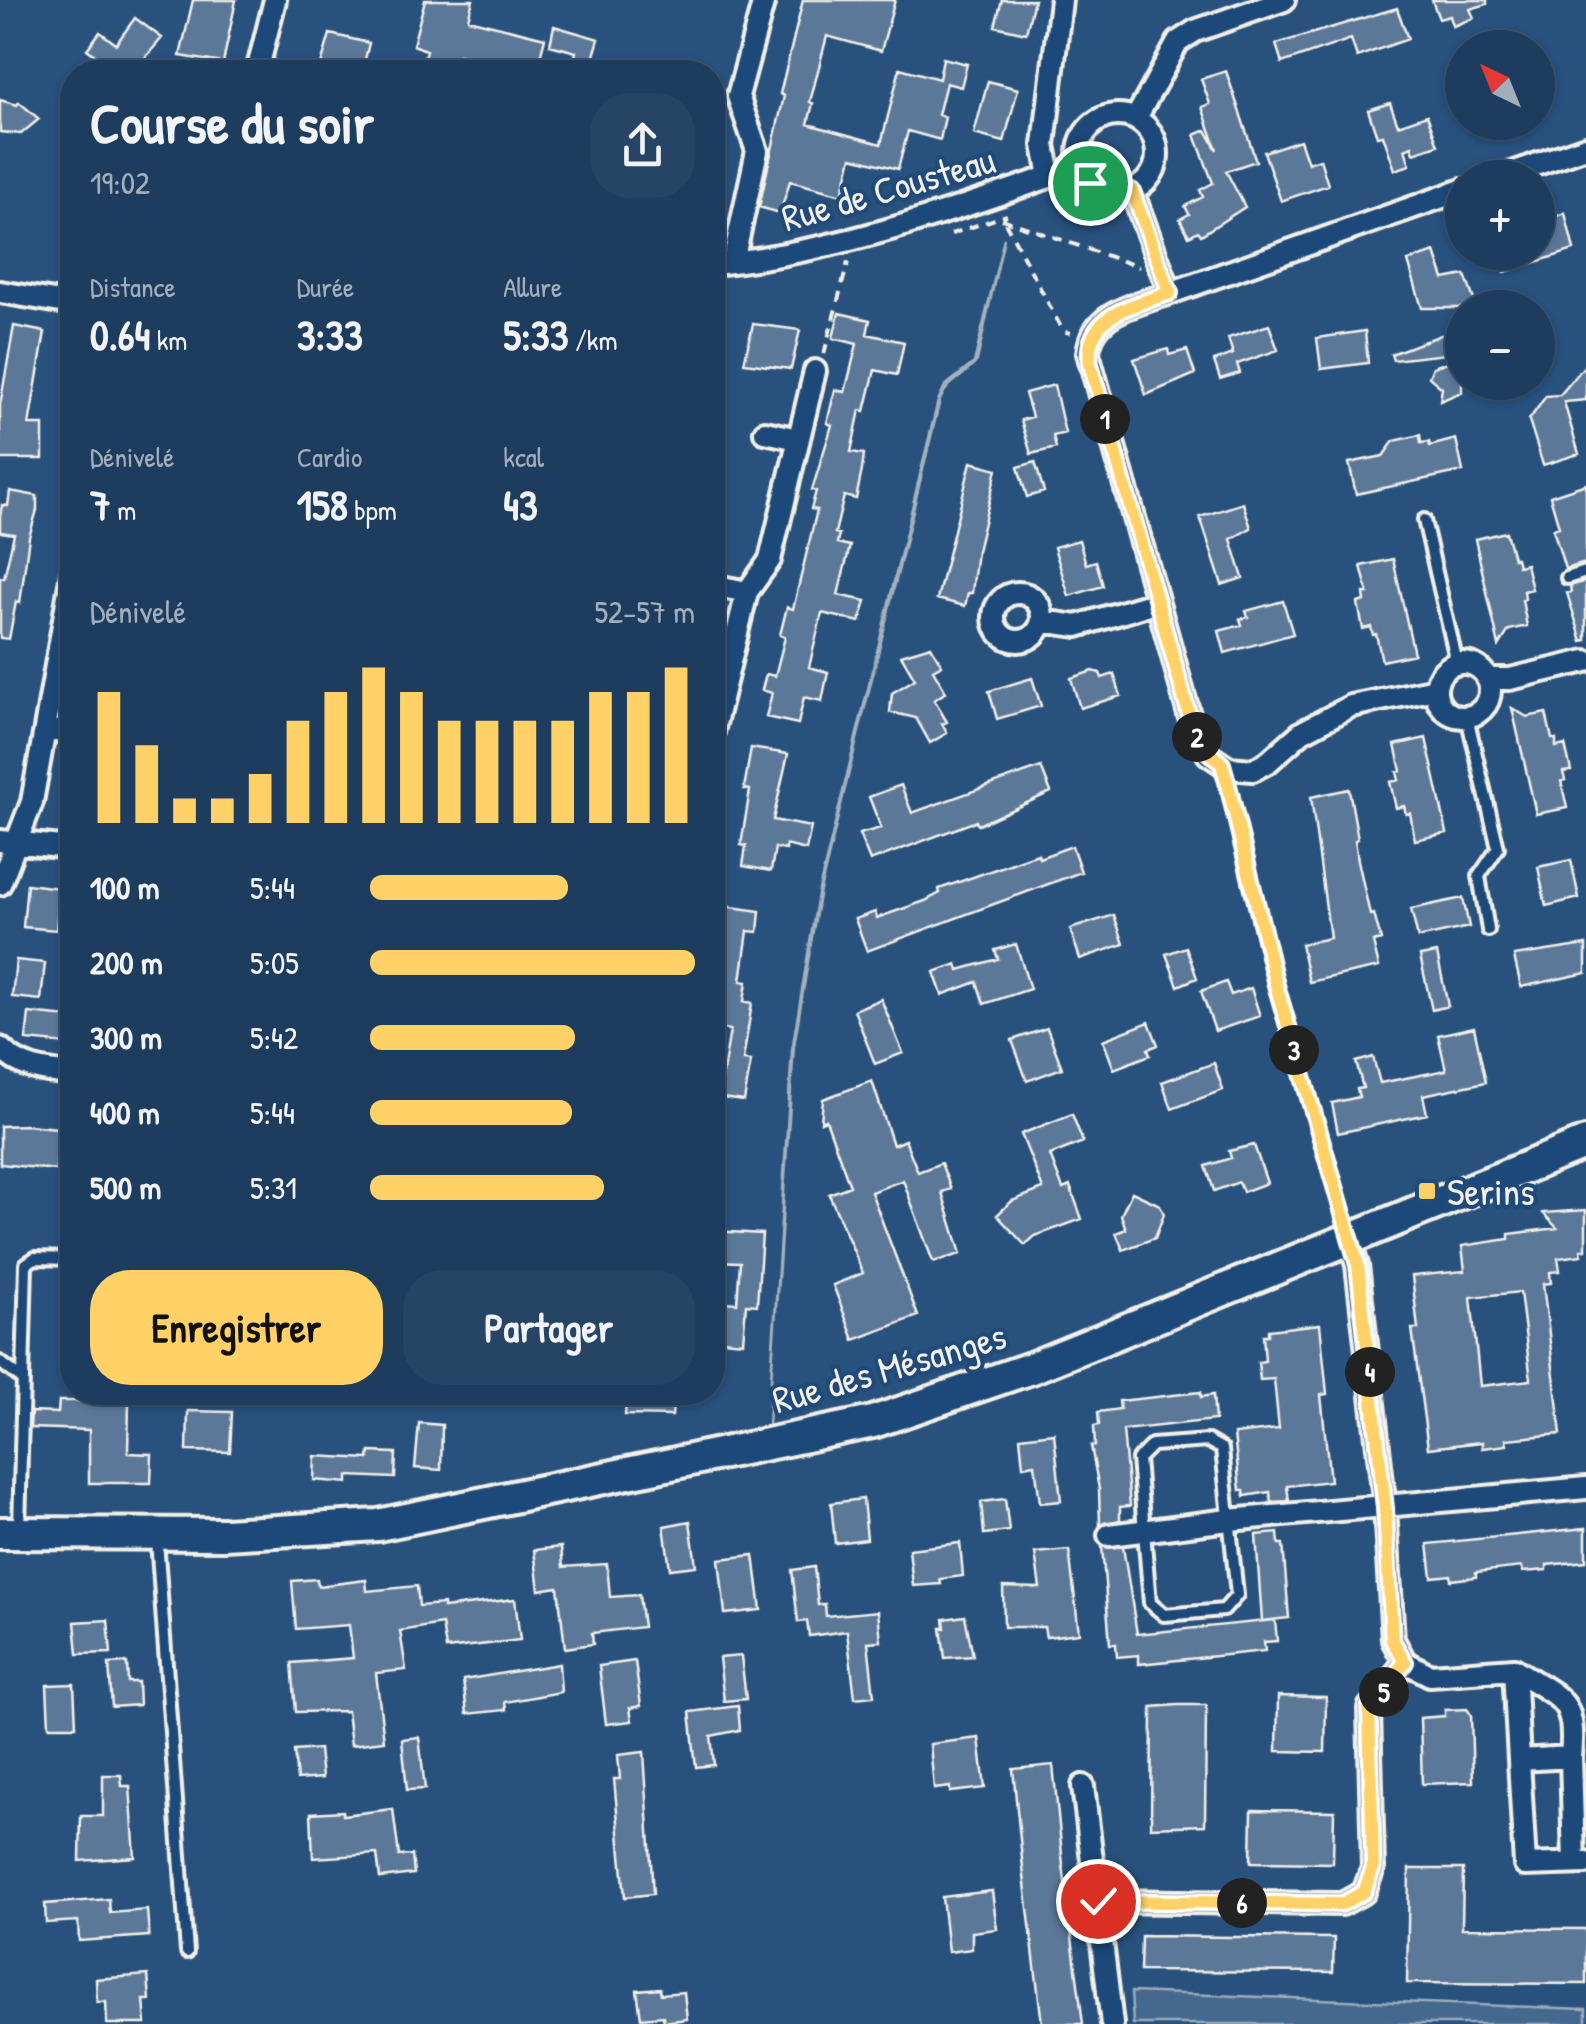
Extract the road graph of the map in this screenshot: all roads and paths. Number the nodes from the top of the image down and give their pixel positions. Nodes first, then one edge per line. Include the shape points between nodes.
1 (275, 0) edge
2 (764, 0) edge
3 (1061, 0) edge
4 (1284, 0) edge
5 (259, 60) edge
6 (1136, 118) junction
7 (1586, 146) edge
8 (1548, 160) edge
9 (1080, 166) junction
10 (1050, 176) junction
11 (1132, 191) junction
12 (1445, 196) edge
13 (725, 256) edge
14 (848, 261) dead end
15 (725, 263) edge
16 (0, 292) edge
17 (1170, 293) junction
18 (60, 302) edge
19 (1090, 340) junction
20 (815, 371) joint
21 (766, 432) dead end
22 (798, 439) junction
23 (1424, 520) dead end
24 (1586, 572) edge
25 (1568, 578) dead end
26 (725, 588) edge
27 (746, 592) junction
28 (1157, 602) junction
29 (1042, 621) dead end
30 (60, 642) edge
31 (1586, 662) edge
32 (1458, 663) junction
33 (1488, 679) junction
34 (725, 681) edge
35 (1436, 690) junction
36 (1467, 717) junction
37 (45, 729) junction
38 (60, 731) edge
39 (1222, 764) junction
40 (9, 841) edge
41 (60, 847) edge
42 (0, 884) edge
43 (1488, 930) dead end
44 (0, 1048) edge
45 (60, 1073) edge
46 (1586, 1143) edge
47 (1348, 1239) junction
48 (60, 1259) edge
49 (0, 1362) edge
50 (23, 1380) junction
51 (1586, 1488) edge
52 (1385, 1508) junction
53 (1230, 1520) junction
54 (1144, 1531) junction
55 (10, 1533) edge
56 (156, 1534) junction
57 (1110, 1535) dead end
58 (1405, 1662) junction
59 (1514, 1668) junction
60 (1571, 1757) junction
61 (1520, 1760) junction
62 (1083, 1786) dead end
63 (1580, 1863) edge
64 (1098, 1901) junction
65 (187, 1952) dead end
66 (1112, 2024) edge

1 - 5 street
2 - 13 street via 738,96 757,151
3 - 10 street via 1044,145
4 - 6 street via 1178,42
6 - 9 street via 1106,116 1092,124 1082,136
6 - 11 street via 1154,137 1157,162
7 - 8 street
9 - 10 street, Rue de Cousteau
9 - 11 street via 1103,191
10 - 15 street, Rue de Cousteau via 852,242
11 - 17 street
12 - 17 street
14 - 20 path
16 - 18 street
17 - 19 street via 1113,313
17 - 19 path via 1140,267 1002,219 1063,331
19 - 28 street via 1090,364
20 - 22 street
21 - 22 street
22 - 27 street via 770,560
23 - 32 lane
24 - 25 lane
26 - 27 street
27 - 34 street
28 - 29 street via 1077,626
28 - 39 street via 1196,736
30 - 37 street
31 - 33 street
32 - 33 street via 1475,666
32 - 35 street via 1442,672
33 - 36 street via 1487,703
35 - 36 street via 1445,710
35 - 39 street via 1351,706 1302,732 1260,767
36 - 43 lane via 1498,848 1478,876
37 - 38 street
37 - 40 street via 32,802
39 - 47 path
40 - 41 street
40 - 42 street
44 - 45 street via 13,1061
46 - 47 main road, Rue des Mésanges
47 - 52 street via 1358,1265
47 - 56 main road, Rue des Mésanges via 1030,1368 873,1422 423,1518 307,1532
48 - 50 lane via 26,1264
49 - 50 lane
50 - 55 lane
51 - 52 street
52 - 53 street
52 - 58 street via 1392,1640
53 - 54 street
53 - 54 lane via 1222,1449 1208,1441 1152,1445 1138,1459
53 - 54 lane via 1237,1594 1224,1610 1164,1614 1150,1603
54 - 57 street
55 - 56 main road, Rue des Mésanges
56 - 65 lane
58 - 59 street via 1430,1675
58 - 64 street via 1369,1708 1373,1868 1364,1892 1342,1904
59 - 60 street via 1562,1700 1574,1722
59 - 61 street
60 - 61 street
60 - 63 street
61 - 63 street via 1525,1864
62 - 64 street
64 - 66 street

